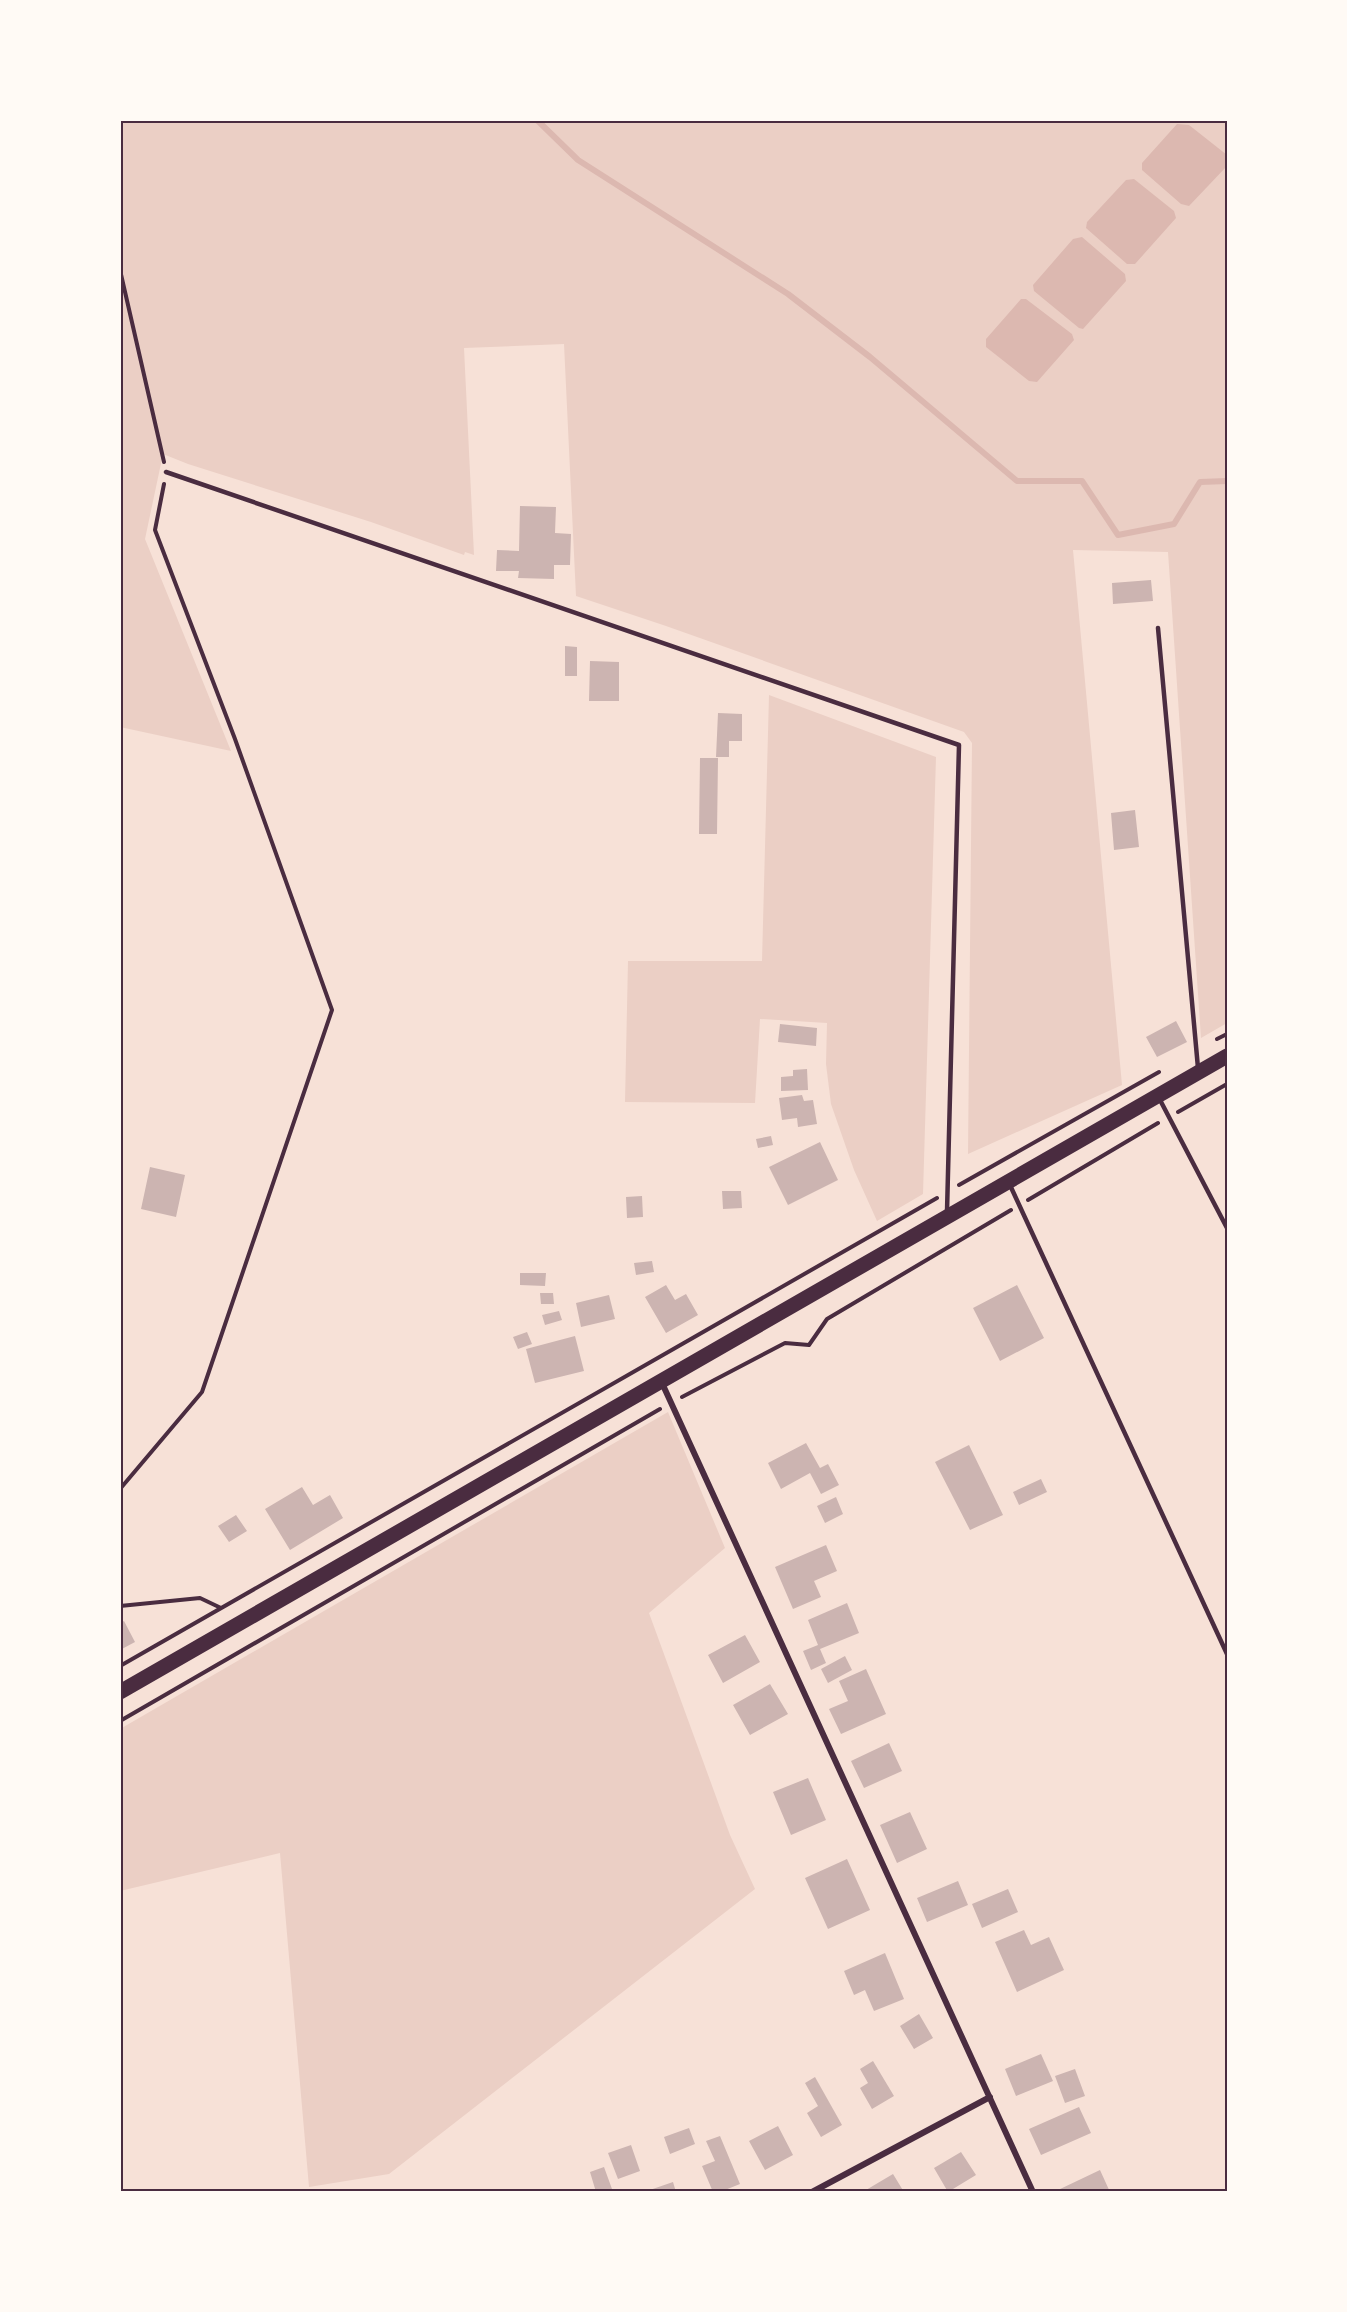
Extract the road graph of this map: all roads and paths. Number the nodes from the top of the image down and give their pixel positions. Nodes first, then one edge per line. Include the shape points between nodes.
1 (120, 270) edge
2 (166, 472) junction
3 (1158, 628) dead end
4 (1227, 1034) edge
5 (1196, 1051) junction
6 (1227, 1056) edge
7 (1165, 1069) dead end
8 (1198, 1073) junction
9 (1158, 1096) junction
10 (1009, 1182) junction
11 (948, 1192) junction
12 (947, 1218) junction
13 (1227, 1228) edge
14 (661, 1382) junction
15 (120, 1489) edge
16 (120, 1606) edge
17 (221, 1608) junction
18 (246, 1620) junction
19 (263, 1638) dead end
20 (1227, 1654) edge
21 (120, 1666) edge
22 (120, 1692) edge
23 (990, 2097) junction
24 (812, 2192) edge
25 (1033, 2192) edge

1 - 2 path
2 - 11 lane via 959,745
2 - 15 path via 155,530 333,1010 202,1392
3 - 5 lane
4 - 5 path
5 - 8 lane
6 - 8 main road
7 - 11 path
8 - 9 main road
9 - 10 main road
9 - 13 lane
10 - 12 main road
10 - 20 lane
11 - 12 lane
11 - 17 path
12 - 14 main road
14 - 18 main road
14 - 23 street
16 - 17 path via 200,1598
17 - 18 path
17 - 21 path
18 - 19 path
18 - 22 main road
23 - 24 street
23 - 25 street

